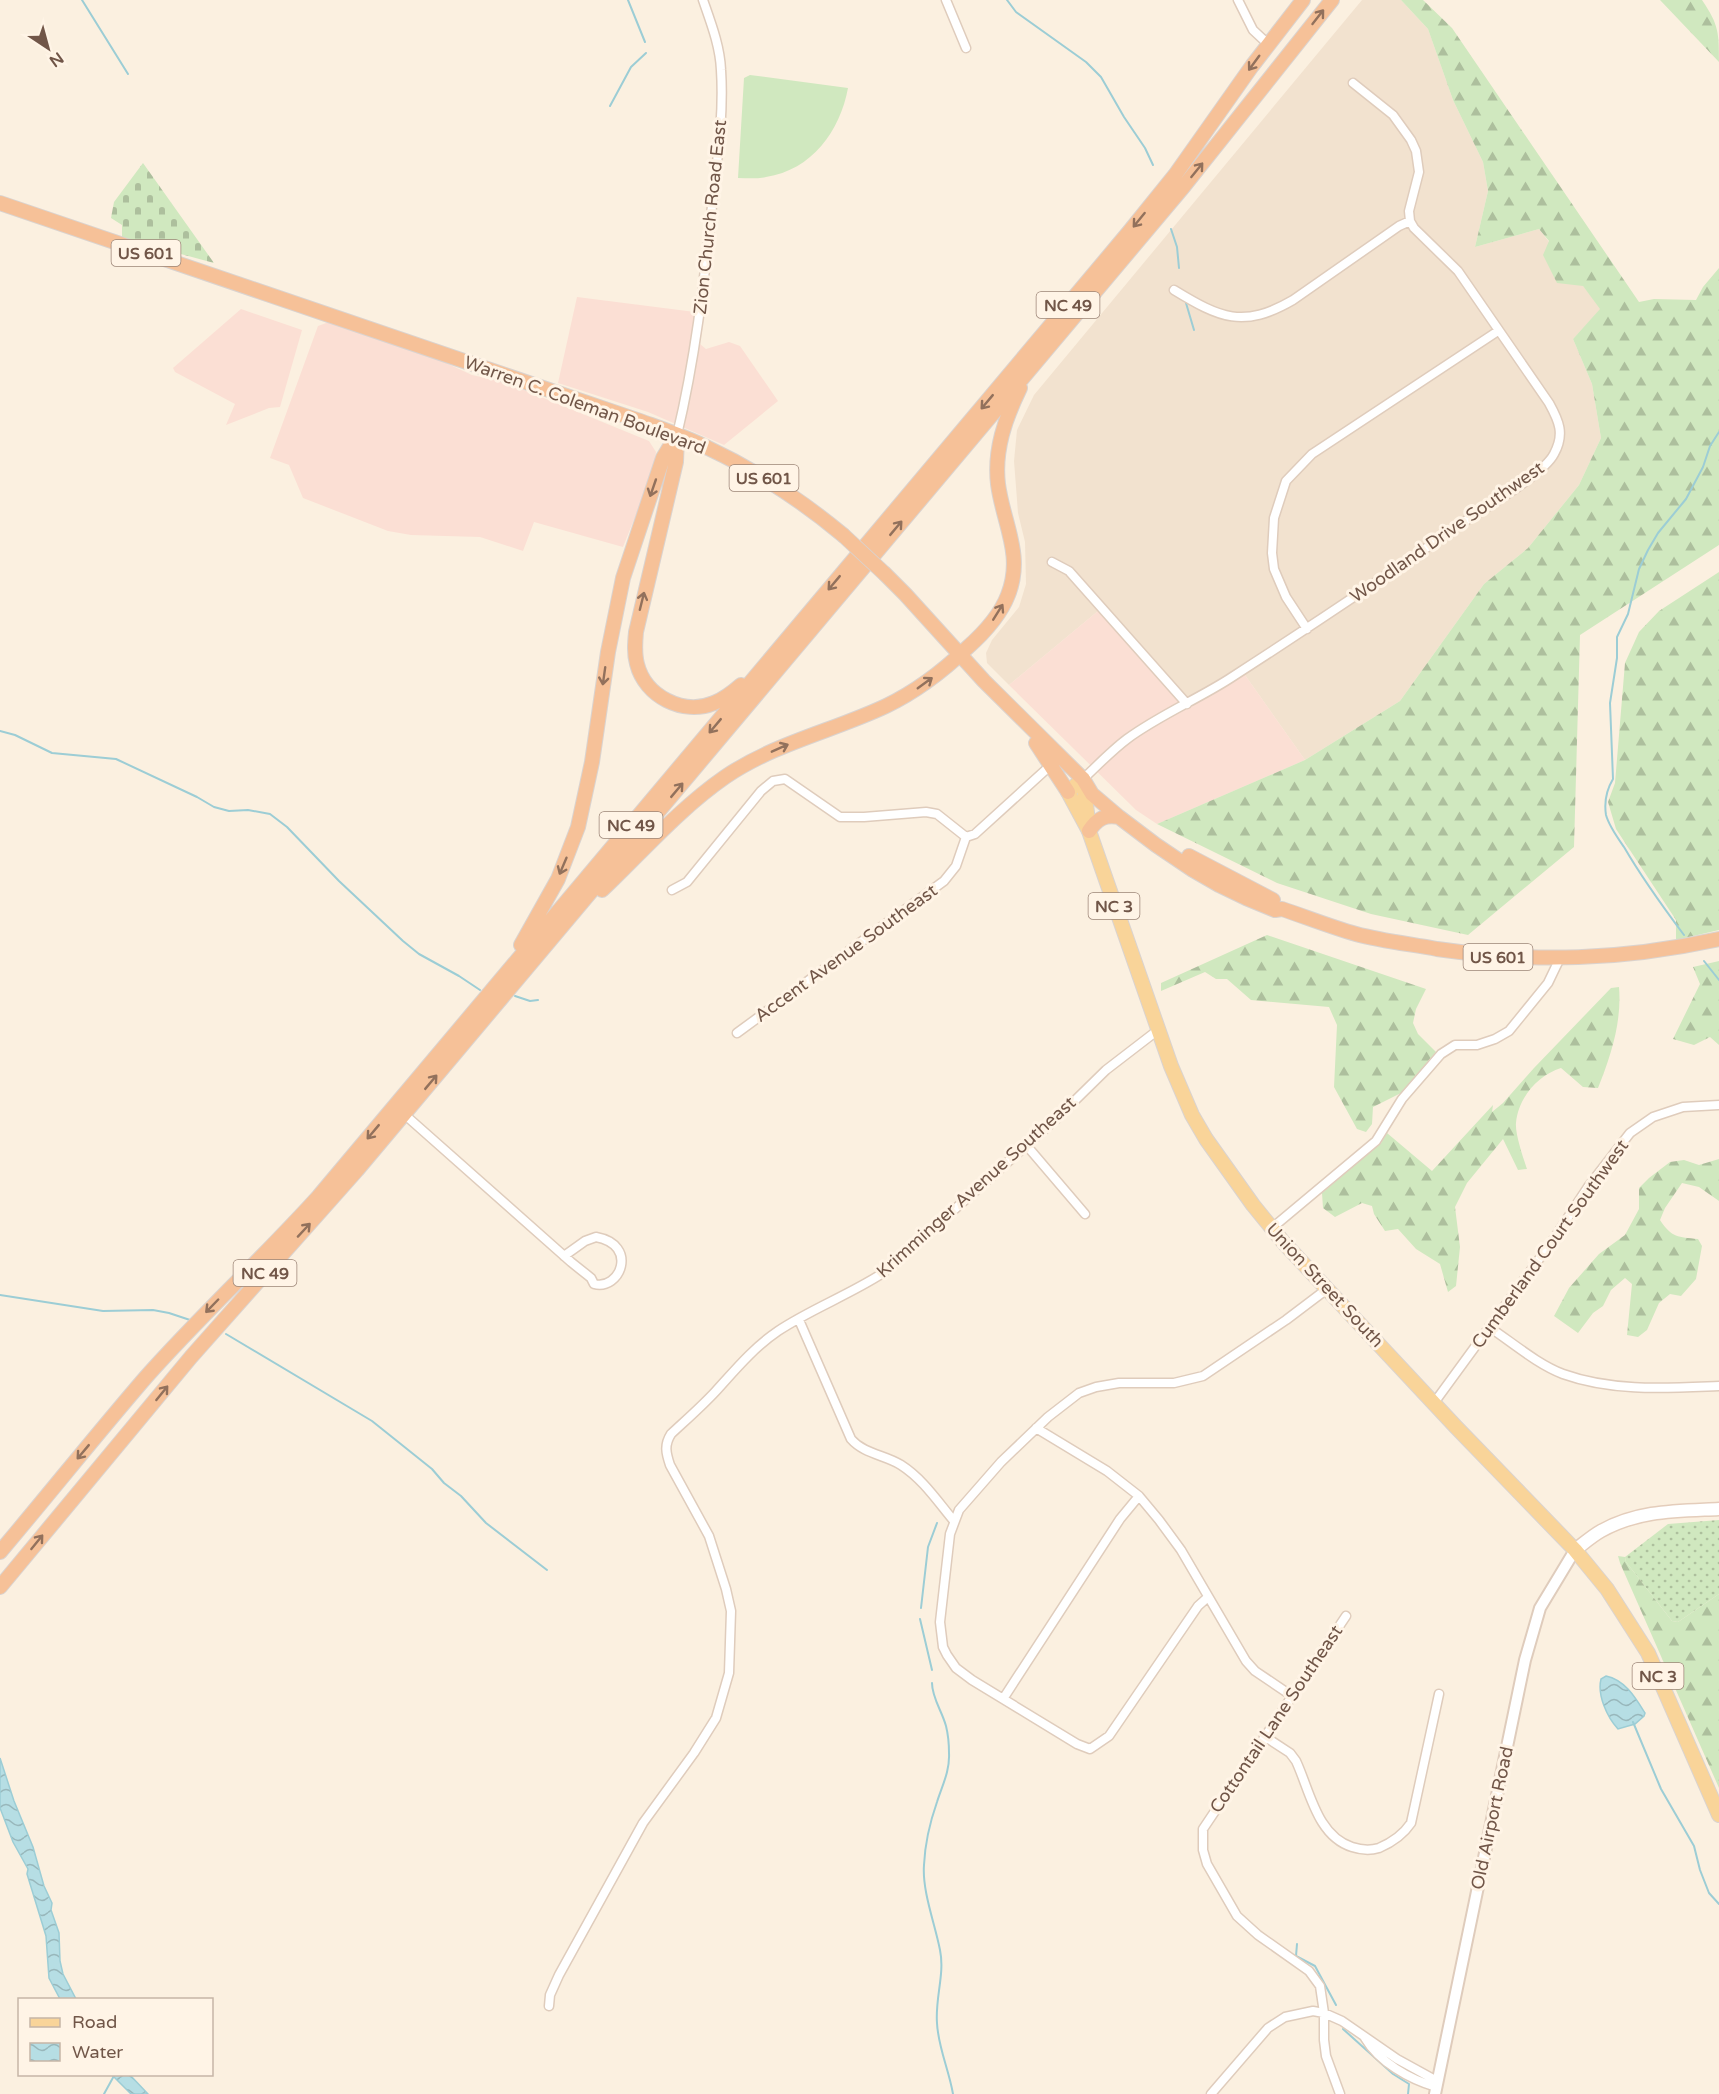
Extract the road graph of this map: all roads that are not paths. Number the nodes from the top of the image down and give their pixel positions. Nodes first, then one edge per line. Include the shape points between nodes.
1 (703, 0) edge
2 (946, 0) edge
3 (1238, 0) edge
4 (1303, 0) edge
5 (1332, 0) edge
6 (1268, 44) junction
7 (966, 48) dead end
8 (1353, 83) dead end
9 (0, 203) edge
10 (1410, 221) junction
11 (1174, 290) dead end
12 (1498, 331) junction
13 (1028, 370) junction
14 (677, 435) junction
15 (1052, 562) dead end
16 (1307, 629) junction
17 (960, 656) junction
18 (766, 665) junction
19 (1187, 704) junction
20 (1020, 718) junction
21 (1051, 765) junction
22 (1083, 780) junction
23 (1068, 792) junction
24 (1119, 817) junction
25 (1089, 831) junction
26 (966, 837) junction
27 (672, 890) dead end
28 (1282, 909) junction
29 (558, 931) junction
30 (1719, 939) edge
31 (1560, 958) junction
32 (497, 984) junction
33 (1158, 1030) junction
34 (737, 1034) dead end
35 (1719, 1105) edge
36 (404, 1114) junction
37 (1027, 1146) junction
38 (1085, 1214) dead end
39 (1272, 1228) junction
40 (564, 1256) junction
41 (1327, 1289) junction
42 (799, 1320) junction
43 (1490, 1327) junction
44 (1719, 1386) edge
45 (1434, 1403) junction
46 (1036, 1428) junction
47 (1139, 1496) junction
48 (1719, 1509) edge
49 (954, 1521) junction
50 (1575, 1550) junction
51 (0, 1552) edge
52 (0, 1587) edge
53 (1208, 1597) junction
54 (1346, 1616) dead end
55 (1439, 1694) dead end
56 (1292, 1696) junction
57 (1003, 1699) junction
58 (1264, 1736) junction
59 (1719, 1815) edge
60 (549, 2006) dead end
61 (1324, 2013) junction
62 (1436, 2087) edge
63 (1211, 2094) edge
64 (1340, 2094) edge

1 - 14 street, Zion Church Road East via 720,57 722,116 694,359
2 - 7 street
3 - 6 street via 1253,30
4 - 6 highway, NC 49
13 -> 5 highway, NC 49 via 1233,126
6 -> 18 highway, NC 49 via 1155,200
8 - 10 street via 1393,115 1416,151 1419,172
9 - 14 highway, Warren C. Coleman Boulevard / US 601
10 - 11 street via 1280,308 1251,317 1213,312
10 - 12 street, Woodland Drive Southwest via 1458,272
12 - 16 street via 1312,454 1286,481 1274,518 1274,569
12 - 16 street, Woodland Drive Southwest via 1557,417 1561,439 1554,455 1507,494
17 -> 13 highway via 1001,610 1014,574 1015,556 998,483 998,462 1006,419
29 -> 13 highway, NC 49
14 - 17 highway, Warren C. Coleman Boulevard / US 601, bridge via 794,496 885,574
18 -> 14 highway via 727,696 698,707 662,698 651,689 638,666 636,632 676,462
14 -> 32 highway via 663,458 623,578 588,784 572,844 543,909
15 - 19 street via 1069,571
16 - 19 street, Woodland Drive Southwest
17 - 20 highway, Warren C. Coleman Boulevard / US 601
29 -> 17 highway via 678,816 725,777 775,749 903,698
18 -> 32 highway, NC 49
19 - 22 street, Woodland Drive Southwest via 1125,740
20 - 21 highway
20 - 22 highway, Warren C. Coleman Boulevard / US 601
21 - 23 highway
21 - 26 street via 975,834
22 - 23 main road
22 - 24 highway, Warren C. Coleman Boulevard / US 601 via 1092,794
22 - 25 main road, Union Street South / NC 3
22 - 28 highway, Warren C. Coleman Boulevard / US 601 via 1099,787 1139,822 1199,863 1278,902
23 - 25 main road, Union Street South
24 - 25 highway via 1104,817
24 - 28 highway, Warren C. Coleman Boulevard / US 601 via 1219,885
25 - 33 main road, Union Street South / NC 3
26 - 27 street via 937,814 926,812 840,817 793,783 778,779 761,791 687,882
26 - 34 street, Accent Avenue Southeast via 956,866 944,881
28 - 31 highway, Warren C. Coleman Boulevard / US 601 via 1387,941 1488,956
36 -> 29 highway, NC 49
30 - 31 highway, Warren C. Coleman Boulevard / US 601 via 1642,953
31 - 39 street via 1548,983 1509,1031 1477,1045 1455,1045 1441,1054 1402,1099 1376,1141
32 -> 51 highway, NC 49 via 319,1196 147,1377
33 - 37 street, Krimminger Avenue Southeast via 1106,1070
33 - 39 main road, Union Street South / NC 3 via 1192,1115
35 - 43 street, Cumberland Court Southwest via 1683,1107 1653,1117 1630,1133
36 - 40 street
52 -> 36 highway, NC 49 via 191,1357
37 - 38 street
37 - 42 street, Krimminger Avenue Southeast via 883,1273
39 - 41 main road, Union Street South / NC 3
40 - 40 street via 601,1286 613,1278 622,1260 614,1245 596,1237
41 - 45 main road, Union Street South / NC 3
41 - 46 street via 1203,1376 1174,1383 1096,1387 1068,1400
42 - 49 street via 850,1439 912,1473
42 - 60 street, Krimminger Avenue Southeast via 758,1346 666,1441 670,1465 709,1536 726,1588 731,1611 729,1673 716,1718 643,1823 560,1975
43 - 44 street via 1547,1366 1587,1381 1630,1388
43 - 45 street, Cumberland Court Southwest
45 - 50 main road, Union Street South / NC 3
46 - 47 street via 1107,1471
46 - 49 street via 966,1500
47 - 53 street via 1181,1550
47 - 57 street
48 - 50 main road via 1651,1512 1621,1521
49 - 57 street via 940,1622 944,1647 956,1668
50 - 59 main road, NC 3 via 1618,1603 1648,1653
50 - 62 street, Old Airport Road via 1540,1608 1530,1643
53 - 56 street via 1246,1661
53 - 57 street via 1109,1736 1090,1749
54 - 56 street, Cottontail Lane Southeast
55 - 58 street via 1411,1823 1401,1836 1376,1849 1361,1850 1331,1835 1296,1761
56 - 58 street, Cottontail Lane Southeast
58 - 61 street, Cottontail Lane Southeast via 1207,1821 1203,1850 1216,1882 1237,1916 1316,1979
61 - 62 street via 1363,2035 1373,2051 1387,2062
61 - 63 street via 1302,2012 1268,2028
61 - 64 street, Cottontail Lane Southeast via 1326,2056

